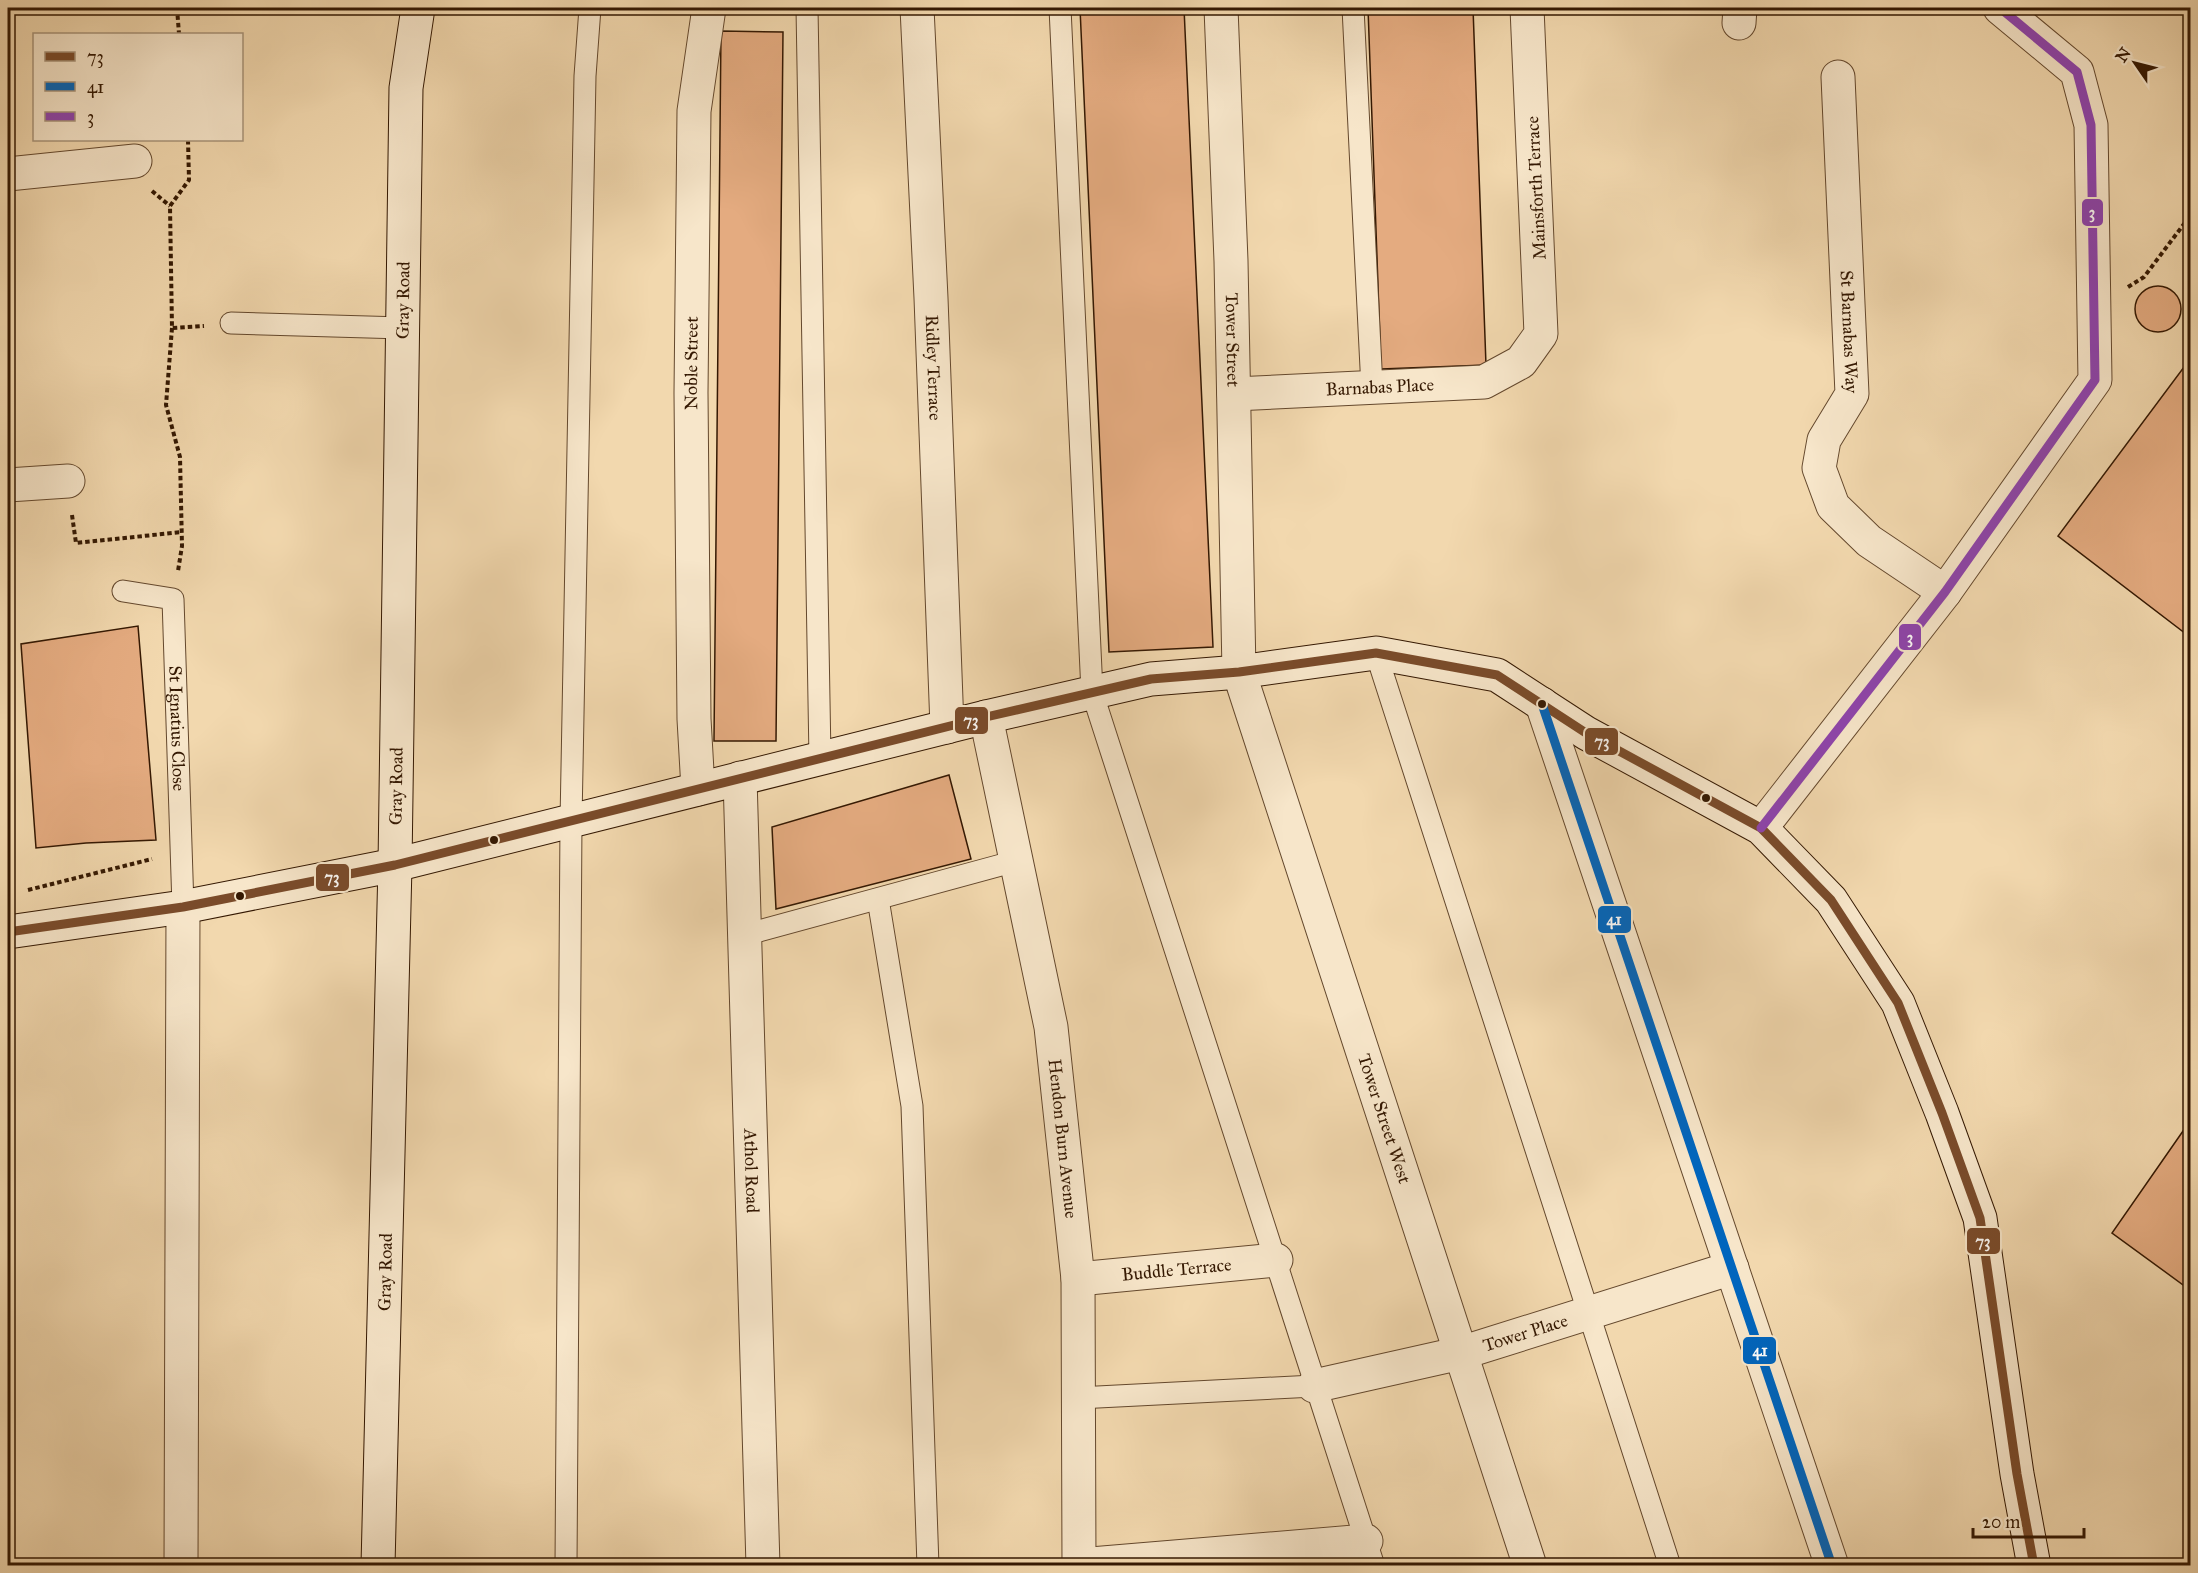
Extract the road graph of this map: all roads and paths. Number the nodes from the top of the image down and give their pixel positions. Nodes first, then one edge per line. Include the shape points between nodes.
1 (177, 8) edge
2 (418, 8) edge
3 (590, 8) edge
4 (709, 8) edge
5 (807, 8) edge
6 (917, 8) edge
7 (1060, 8) edge
8 (1221, 8) edge
9 (1353, 8) edge
10 (1527, 8) edge
11 (2000, 8) edge
12 (179, 33) edge
13 (1838, 77) dead end
14 (188, 141) edge
15 (135, 161) dead end
16 (8, 174) edge
17 (2190, 216) edge
18 (2094, 313) junction
19 (231, 324) joint
20 (172, 328) junction
21 (403, 328) junction
22 (1521, 362) joint
23 (1372, 388) junction
24 (1233, 394) junction
25 (68, 481) joint
26 (8, 485) edge
27 (182, 532) junction
28 (123, 591) dead end
29 (1945, 592) junction
30 (173, 599) junction
31 (1376, 653) junction
32 (1239, 672) junction
33 (1092, 692) junction
34 (1542, 704) junction
35 (986, 717) junction
36 (947, 727) junction
37 (820, 758) junction
38 (740, 778) junction
39 (698, 789) junction
40 (571, 821) junction
41 (1761, 828) junction
42 (181, 851) junction
43 (1016, 861) junction
44 (395, 866) junction
45 (19, 893) dead end
46 (878, 899) junction
47 (183, 907) junction
48 (8, 932) edge
49 (744, 936) junction
50 (1276, 1260) junction
51 (1732, 1268) junction
52 (1078, 1280) junction
53 (1588, 1313) junction
54 (1461, 1353) junction
55 (1314, 1386) junction
56 (1078, 1398) junction
57 (1370, 1553) edge
58 (1079, 1565) edge
59 (181, 1566) edge
60 (378, 1566) edge
61 (566, 1566) edge
62 (763, 1566) edge
63 (928, 1566) edge
64 (1530, 1566) edge
65 (1670, 1566) edge
66 (1832, 1566) edge
67 (2034, 1566) edge

1 - 12 path
2 - 21 street, Gray Road via 406,88
3 - 40 lane via 585,76
4 - 39 street, Noble Street via 694,111 691,393
5 - 37 lane
6 - 36 street, Ridley Terrace
7 - 33 lane
8 - 24 street, Tower Street
9 - 23 lane
10 - 22 street, Mainsforth Terrace via 1541,334
11 - 18 street via 2077,72 2091,125
13 - 29 street, St Barnabas Way via 1852,394 1824,440 1819,468 1833,506 1869,541
14 - 20 path via 189,180 170,206
15 - 16 street
17 - 18 path via 2144,277
18 - 29 street via 2095,380
19 - 20 path
19 - 21 lane
20 - 27 path via 166,405 180,457
21 - 44 street, Gray Road
22 - 23 street, Barnabas Place via 1484,382
23 - 24 street, Barnabas Place
24 - 32 street, Tower Street
25 - 26 street
25 - 27 path via 76,543
27 - 30 path
28 - 30 lane
29 - 41 street
30 - 42 lane, St Ignatius Close
31 - 32 street
31 - 34 street via 1497,675
31 - 53 lane
32 - 33 street via 1151,679
32 - 54 street, Tower Street West
33 - 35 street
33 - 50 lane
34 - 41 street via 1586,733
34 - 51 street
35 - 36 street
35 - 43 street, Hendon Burn Avenue
36 - 37 street
37 - 38 street
38 - 39 street
38 - 49 street, Athol Road
39 - 40 street
40 - 44 street
40 - 61 lane
41 - 67 street via 1831,900 1898,1003 1942,1113 1980,1218
42 - 45 path
42 - 47 lane, St Ignatius Close
43 - 46 lane
43 - 52 street, Hendon Burn Avenue via 1051,1027
44 - 47 street
44 - 60 street, Gray Road
46 - 49 lane
46 - 63 lane via 912,1106
47 - 48 street
47 - 59 street
49 - 62 street, Athol Road
50 - 52 street, Buddle Terrace
50 - 55 lane
51 - 53 street, Tower Place
51 - 66 street
52 - 56 street, Hendon Burn Avenue
53 - 54 street, Tower Place
53 - 65 lane
54 - 55 street, Tower Place
54 - 64 street, Tower Street West
55 - 56 lane
55 - 57 lane
56 - 58 street, Hendon Burn Avenue
57 - 58 street

